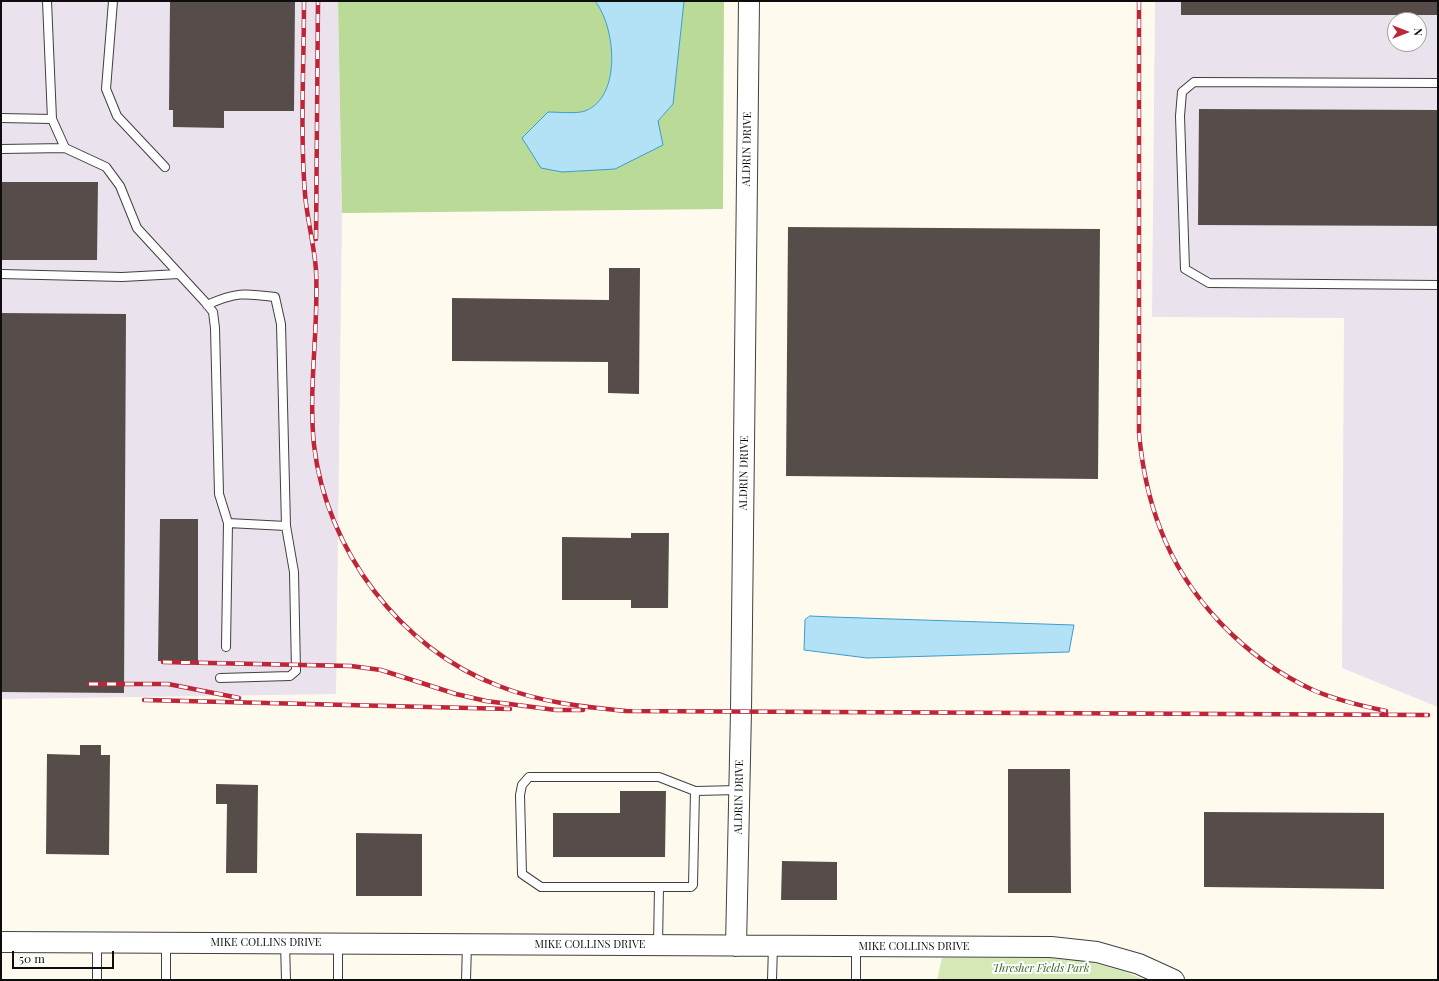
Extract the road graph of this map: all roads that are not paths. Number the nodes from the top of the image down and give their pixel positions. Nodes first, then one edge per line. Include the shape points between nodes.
1 (47, 1) edge
2 (113, 1) edge
3 (749, 1) edge
4 (1438, 83) edge
5 (1, 118) edge
6 (52, 119) junction
7 (65, 148) junction
8 (1, 149) edge
9 (165, 167) dead end
10 (1, 274) edge
11 (179, 274) junction
12 (1438, 285) edge
13 (207, 305) junction
14 (228, 523) junction
15 (286, 526) junction
16 (226, 647) dead end
17 (220, 678) dead end
18 (739, 790) junction
19 (695, 791) junction
20 (659, 887) junction
21 (1, 942) edge
22 (97, 942) junction
23 (166, 943) junction
24 (285, 943) junction
25 (338, 944) junction
26 (467, 944) junction
27 (658, 945) junction
28 (736, 946) junction
29 (772, 946) junction
30 (856, 946) junction
31 (97, 980) edge
32 (166, 980) edge
33 (286, 980) edge
34 (338, 980) edge
35 (466, 980) edge
36 (772, 980) edge
37 (856, 980) edge
38 (1174, 980) edge

1 - 6 lane
2 - 9 lane via 106,89 117,116
3 - 18 street, ALDRIN DRIVE
4 - 12 lane via 1194,82 1182,92 1180,116 1185,269 1209,283
5 - 6 lane
6 - 7 lane
7 - 8 lane
7 - 11 lane via 106,167 120,186 137,228
10 - 11 lane via 122,277
11 - 13 lane
13 - 14 lane via 213,312 215,328 219,494
13 - 15 lane via 227,296 251,294 275,297 281,324
14 - 15 lane
14 - 16 lane
15 - 17 lane via 294,572 296,671 290,676
18 - 19 lane
18 - 28 street, ALDRIN DRIVE
19 - 20 lane via 693,885
19 - 20 lane via 659,777 529,777 522,785 522,874 531,882 541,887
20 - 27 lane
21 - 22 street, MIKE COLLINS DRIVE
22 - 23 street, MIKE COLLINS DRIVE
22 - 31 lane
23 - 24 street, MIKE COLLINS DRIVE
23 - 32 lane
24 - 25 street, MIKE COLLINS DRIVE
24 - 33 lane
25 - 26 street, MIKE COLLINS DRIVE
25 - 34 lane
26 - 27 street, MIKE COLLINS DRIVE
26 - 35 lane
27 - 28 street, MIKE COLLINS DRIVE
28 - 29 street, MIKE COLLINS DRIVE
29 - 30 street, MIKE COLLINS DRIVE
29 - 36 lane
30 - 37 lane
30 - 38 street, MIKE COLLINS DRIVE via 1051,947 1097,952 1139,964

